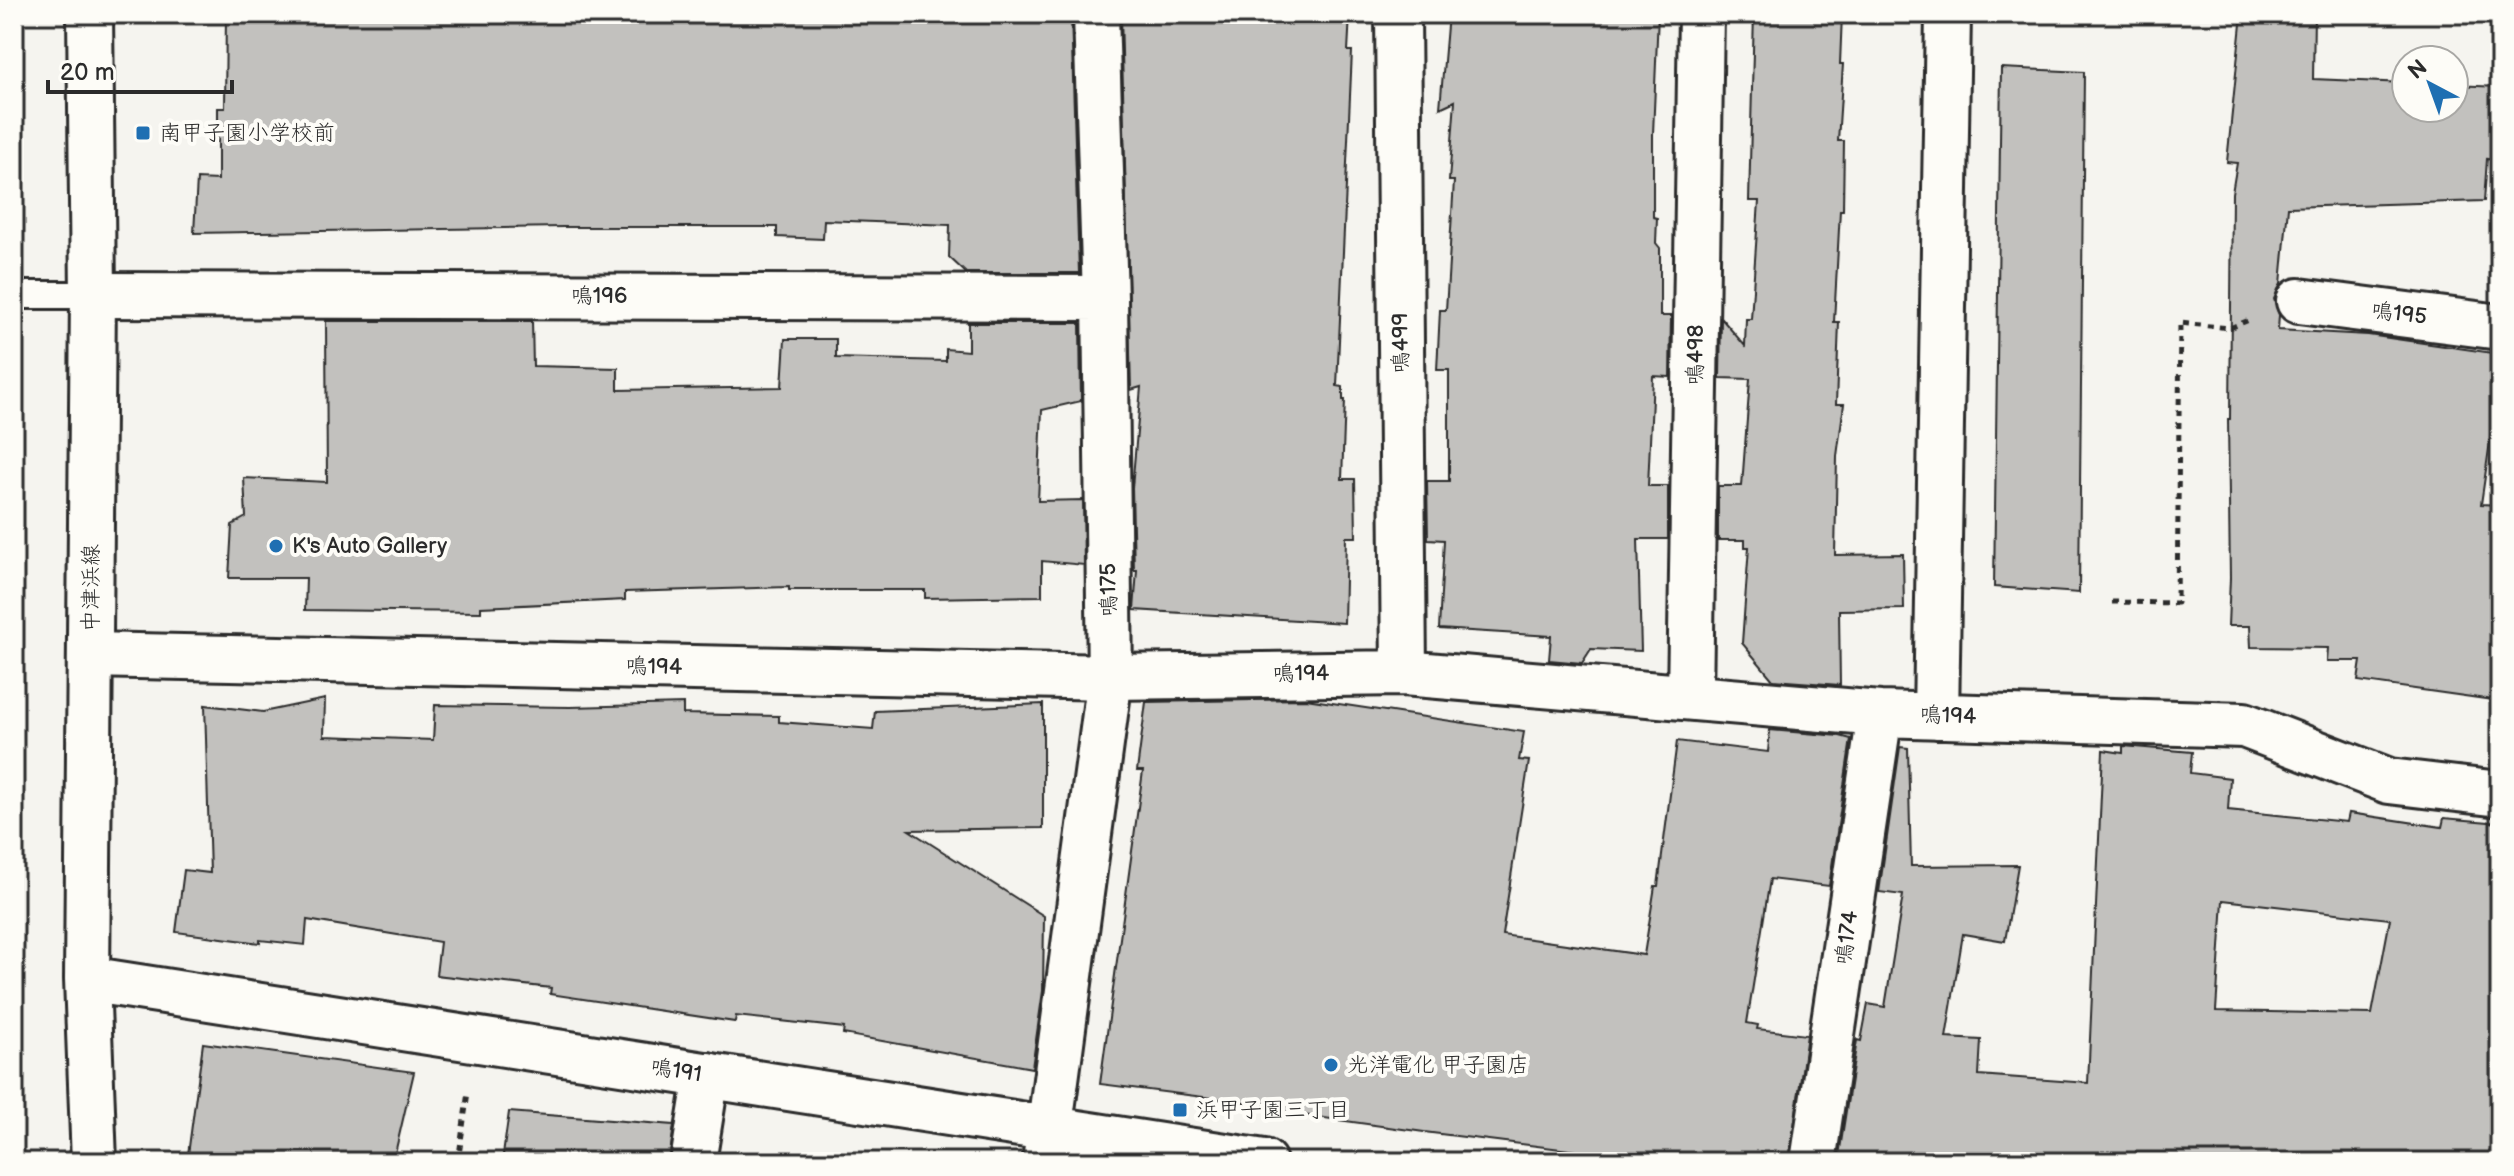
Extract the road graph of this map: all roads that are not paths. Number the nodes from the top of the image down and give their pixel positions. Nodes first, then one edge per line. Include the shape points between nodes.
1 (90, 14) edge
2 (1096, 14) edge
3 (1398, 14) edge
4 (1701, 14) edge
5 (1948, 14) edge
6 (14, 295) edge
7 (93, 295) junction
8 (1105, 298) junction
9 (2299, 301) road end
10 (2500, 327) edge
11 (90, 655) junction
12 (1404, 673) junction
13 (1110, 677) junction
14 (1690, 696) junction
15 (1880, 714) junction
16 (1936, 716) junction
17 (2500, 794) edge
18 (87, 979) junction
19 (707, 1075) junction
20 (1048, 1145) edge
21 (94, 1162) edge
22 (693, 1162) edge
23 (1264, 1162) edge
24 (1813, 1162) edge

1 - 7 street, 中津浜線
2 - 8 street, 鳴175
3 - 12 street, 鳴499
4 - 14 street, 鳴498
5 - 16 street
6 - 7 lane
7 - 8 street, 鳴196
7 - 11 street, 中津浜線
8 - 13 street, 鳴175
9 - 10 street, 鳴195
11 - 13 street, 鳴194
11 - 18 street, 中津浜線
12 - 13 street, 鳴194
12 - 14 street, 鳴194
13 - 20 street, 鳴175
14 - 15 street, 鳴194
15 - 16 street, 鳴194
15 - 24 street, 鳴174
16 - 17 street, 鳴194 via 2244,725 2389,781
18 - 19 street, 鳴191
18 - 21 street, 中津浜線
19 - 20 street, 鳴191
19 - 22 street
20 - 23 street, 鳴191

